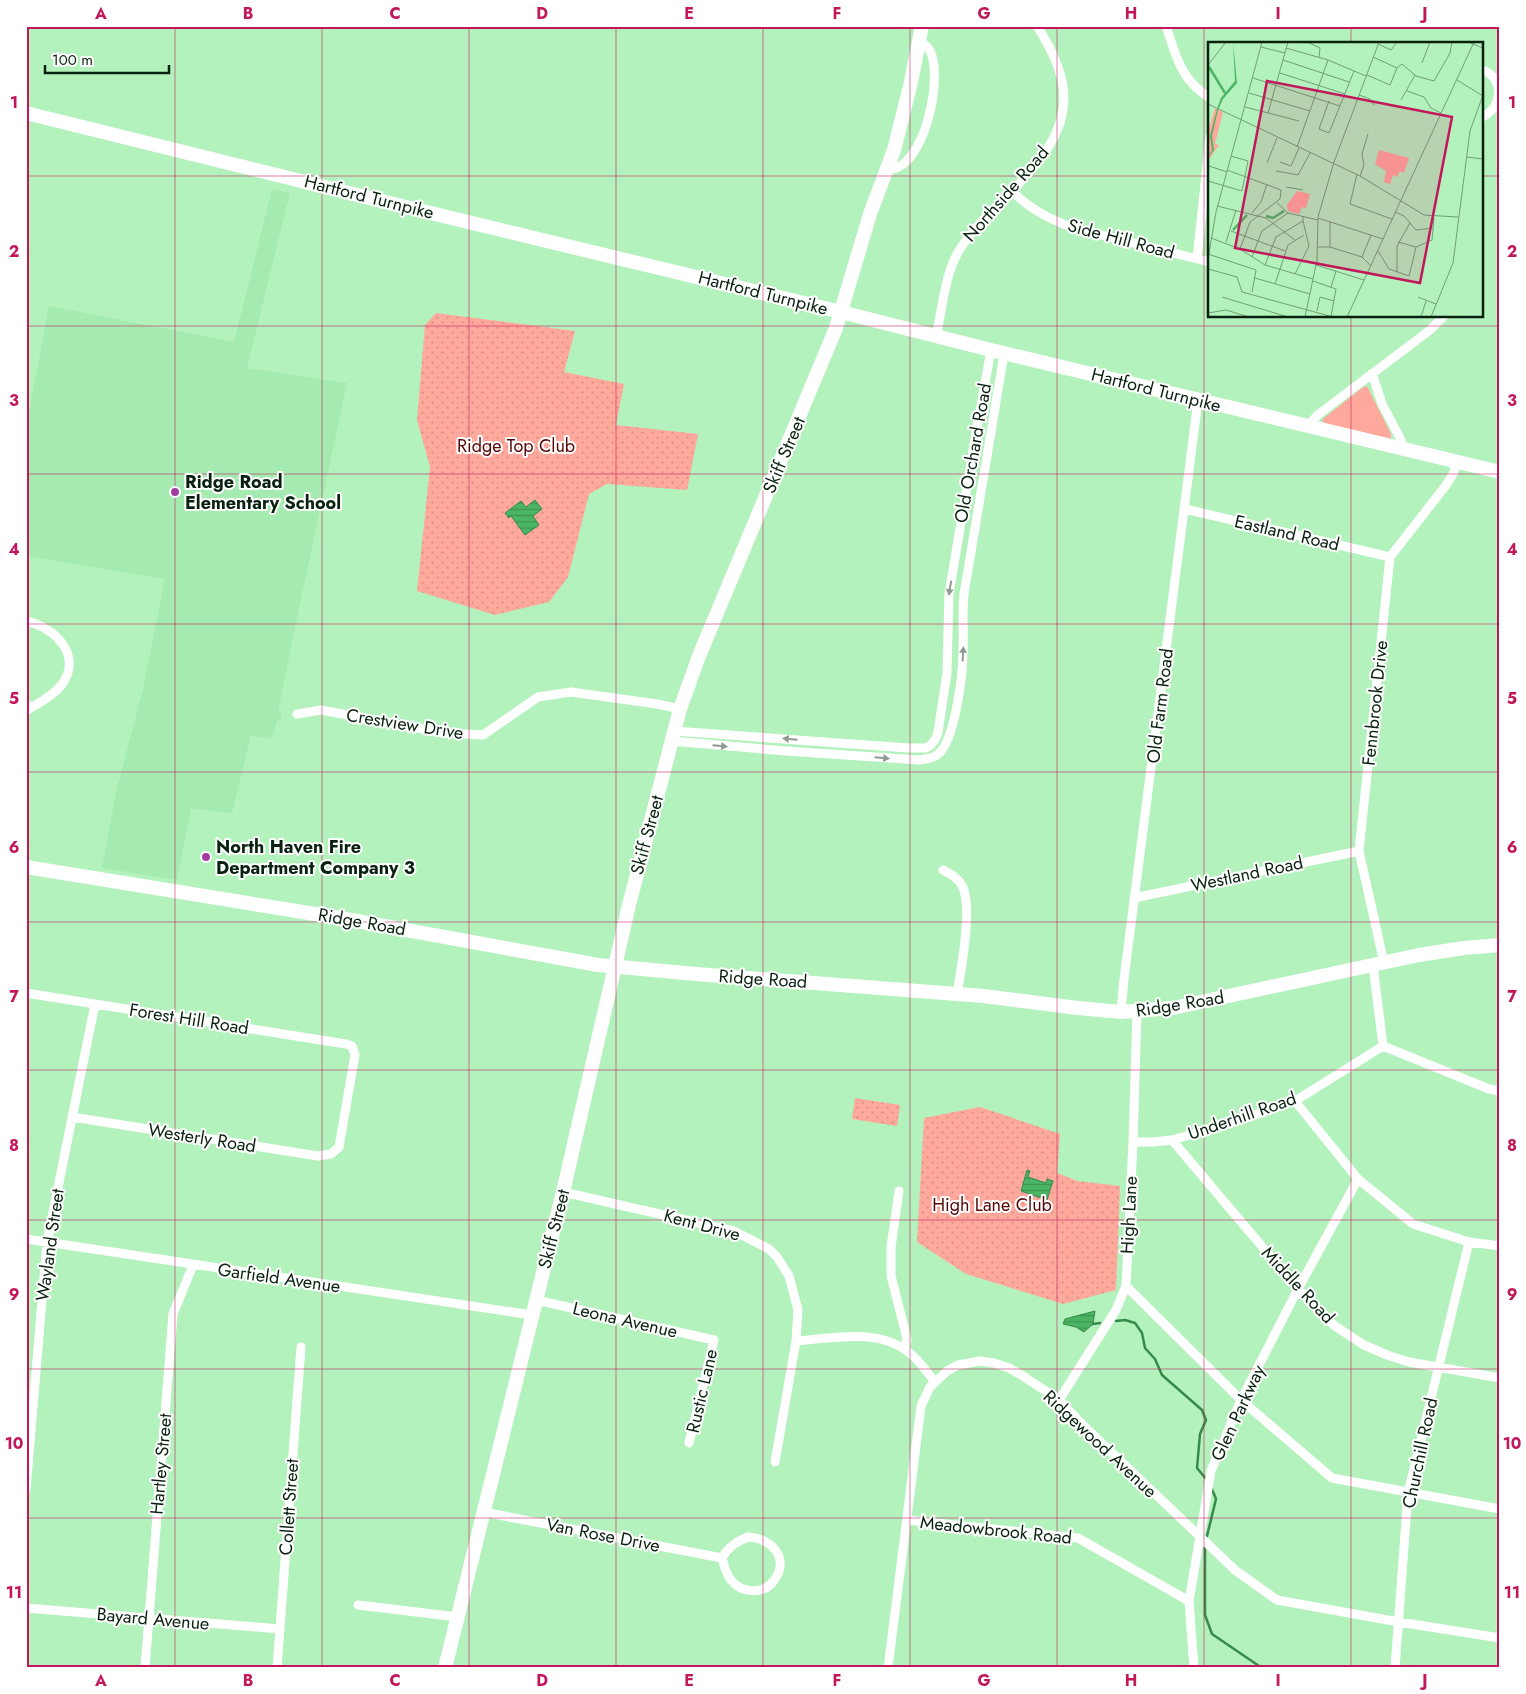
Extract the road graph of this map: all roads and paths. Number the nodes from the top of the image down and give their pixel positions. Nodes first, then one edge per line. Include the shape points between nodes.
1 (922, 26) edge
2 (1037, 26) edge
3 (1166, 26) edge
4 (920, 42) junction
5 (1484, 71) edge
6 (1208, 97) edge
7 (26, 113) edge
8 (1484, 116) edge
9 (1208, 156) edge
10 (887, 169) junction
11 (1012, 192) junction
12 (1197, 259) junction
13 (1208, 262) edge
14 (842, 312) junction
15 (1442, 318) edge
16 (936, 337) junction
17 (998, 352) junction
18 (1372, 373) junction
19 (1198, 400) junction
20 (1310, 427) junction
21 (1402, 449) junction
22 (1456, 462) junction
23 (1500, 472) edge
24 (1185, 509) junction
25 (955, 556) junction
26 (1390, 557) junction
27 (971, 558) junction
28 (948, 606) junction
29 (962, 608) junction
30 (26, 621) edge
31 (27, 708) edge
32 (680, 710) junction
33 (297, 714) dead end
34 (673, 736) junction
35 (814, 741) junction
36 (933, 743) junction
37 (942, 750) junction
38 (812, 752) junction
39 (1359, 851) junction
40 (26, 867) edge
41 (943, 870) dead end
42 (1134, 898) junction
43 (1500, 945) edge
44 (1378, 964) junction
45 (614, 967) junction
46 (26, 994) edge
47 (957, 994) junction
48 (95, 1004) junction
49 (1121, 1012) junction
50 (1137, 1012) junction
51 (1383, 1046) junction
52 (1500, 1091) edge
53 (1295, 1101) junction
54 (72, 1117) junction
55 (1172, 1140) junction
56 (1133, 1142) junction
57 (331, 1154) joint
58 (1358, 1179) junction
59 (899, 1191) dead end
60 (563, 1192) junction
61 (26, 1240) edge
62 (47, 1242) junction
63 (1469, 1242) junction
64 (1500, 1246) edge
65 (193, 1265) junction
66 (1126, 1286) junction
67 (1298, 1289) junction
68 (536, 1300) junction
69 (532, 1315) junction
70 (714, 1340) joint
71 (796, 1341) junction
72 (301, 1347) dead end
73 (906, 1350) junction
74 (1438, 1368) junction
75 (1500, 1378) edge
76 (934, 1382) junction
77 (1059, 1400) junction
78 (1241, 1400) junction
79 (690, 1442) dead end
80 (776, 1462) dead end
81 (26, 1488) edge
82 (1408, 1493) junction
83 (1500, 1509) edge
84 (483, 1512) junction
85 (907, 1520) junction
86 (1198, 1537) junction
87 (722, 1558) junction
88 (1189, 1601) junction
89 (358, 1605) dead end
90 (26, 1608) edge
91 (458, 1616) junction
92 (148, 1619) junction
93 (1399, 1622) junction
94 (280, 1629) junction
95 (1500, 1638) edge
96 (145, 1668) edge
97 (277, 1668) edge
98 (445, 1668) edge
99 (888, 1668) edge
100 (1194, 1668) edge
101 (1395, 1668) edge

1 - 4 main road, Skiff Street
2 - 11 street, Northside Road via 1057,62 1063,80 1064,102 1056,135
3 - 6 street via 1183,73 1193,86
4 - 10 main road, Skiff Street via 907,102
4 - 10 street via 930,50 934,65 927,119 914,153 899,168
5 - 8 street via 1493,76 1499,92 1494,108
7 - 14 main road, Hartford Turnpike
9 - 12 street
10 - 14 main road, Skiff Street
11 - 12 street, Side Hill Road via 1059,223
11 - 16 street, Northside Road via 959,250 949,274
12 - 13 street, Side Hill Road
14 - 16 main road, Hartford Turnpike
14 - 32 main road, Skiff Street via 699,656
15 - 18 street
16 - 17 main road, Hartford Turnpike
17 - 19 main road, Hartford Turnpike
17 - 25 street, Old Orchard Road
17 - 27 street, Old Orchard Road
18 - 20 street via 1319,414
18 - 21 street
19 - 20 main road, Hartford Turnpike
19 - 24 street, Old Farm Road
20 - 21 main road, Hartford Turnpike
21 - 22 main road, Hartford Turnpike
22 - 23 main road, Hartford Turnpike
22 - 26 street via 1447,484
24 - 26 street, Eastland Road
24 - 42 street, Old Farm Road
25 - 27 street
25 -> 28 street, Old Orchard Road
26 - 39 street, Fennbrook Drive
27 - 29 street, Old Orchard Road
28 - 29 street
28 - 36 street, Old Orchard Road via 947,673 938,732
37 -> 29 street, Old Orchard Road via 950,736 960,681
30 - 31 street via 54,634 70,658 62,684 50,696
32 - 33 street, Crestview Drive via 571,692 538,697 483,735 444,733 321,710
32 - 34 main road, Skiff Street
35 -> 34 street
34 -> 38 street via 786,752
34 - 45 main road, Skiff Street
35 - 36 street via 908,748 926,748
35 - 38 street
36 - 37 street
38 -> 37 street via 919,760 936,756
39 - 42 street, Westland Road
39 - 44 street, Fennbrook Drive
40 - 45 main road, Ridge Road
41 - 47 street via 962,884 968,905
42 - 49 street, Old Farm Road
43 - 44 main road, Ridge Road via 1444,951
44 - 50 main road, Ridge Road via 1173,1008
44 - 51 street, Fennbrook Drive
45 - 47 main road, Ridge Road
45 - 60 main road, Skiff Street
46 - 48 street, Forest Hill Road
47 - 49 main road, Ridge Road
48 - 54 street, Wayland Street
48 - 57 street, Forest Hill Road via 352,1046 355,1055 339,1148
49 - 50 main road, Ridge Road
50 - 56 street, High Lane
51 - 52 street
51 - 53 street, Underhill Road
53 - 55 street, Underhill Road
53 - 58 street
54 - 57 street, Westerly Road via 318,1156
54 - 62 street, Wayland Street
55 - 56 street
55 - 67 street, Middle Road
56 - 66 street, High Lane
58 - 63 street via 1413,1224
58 - 67 street, Glen Parkway
59 - 73 street via 891,1276 907,1340
60 - 68 main road, Skiff Street
60 - 71 street, Kent Drive via 734,1231 769,1249 789,1276 794,1292 798,1310
61 - 62 street, Garfield Avenue
62 - 65 street, Garfield Avenue
62 - 81 street, Wayland Street
63 - 64 street
63 - 74 street, Churchill Road
65 - 69 street, Garfield Avenue
65 - 92 street, Hartley Street via 172,1314
66 - 77 street, High Lane via 1116,1310
66 - 78 street
67 - 74 street, Middle Road via 1335,1326 1364,1345 1409,1362
67 - 78 street, Glen Parkway
68 - 69 main road, Skiff Street
68 - 70 street, Leona Avenue
69 - 84 main road, Skiff Street
70 - 79 street, Rustic Lane
71 - 73 street via 865,1336 880,1338
71 - 80 street, Kent Drive
72 - 94 street, Collett Street
73 - 76 street
74 - 75 street, Middle Road
74 - 82 street, Churchill Road
76 - 77 street, Ridgewood Avenue via 958,1365 980,1361 994,1363 1024,1376
76 - 85 street, Ridgewood Avenue via 921,1406
77 - 86 street, Ridgewood Avenue
78 - 82 street via 1332,1478
78 - 86 street, Glen Parkway via 1211,1471
82 - 83 street
82 - 93 street, Churchill Road
84 - 87 street, Van Rose Drive
84 - 91 main road, Skiff Street
85 - 88 street, Meadowbrook Road via 1078,1538
85 - 99 street, Ridgewood Avenue
86 - 88 street, Glen Parkway
86 - 93 street, Ridgewood Avenue via 1235,1570 1277,1600
87 - 87 street via 730,1579 747,1590 767,1587 779,1570 775,1549 758,1538 738,1541
88 - 100 street, Glen Parkway
89 - 91 street
90 - 92 street, Bayard Avenue
91 - 98 main road, Skiff Street
92 - 94 street, Bayard Avenue
92 - 96 street, Hartley Street
93 - 95 street, Ridgewood Avenue
93 - 101 street, Churchill Road
94 - 97 street, Collett Street

